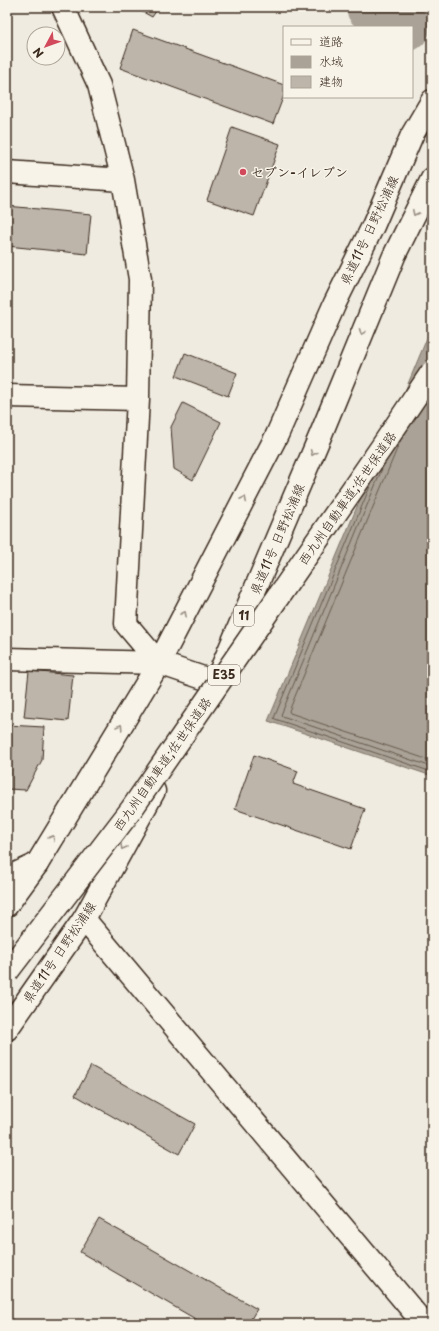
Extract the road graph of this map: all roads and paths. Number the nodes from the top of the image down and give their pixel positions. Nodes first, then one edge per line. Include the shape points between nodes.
1 (63, 7) edge
2 (432, 101) edge
3 (7, 172) edge
4 (432, 179) edge
5 (123, 180) junction
6 (432, 372) edge
7 (7, 396) edge
8 (138, 399) junction
9 (7, 659) edge
10 (159, 663) junction
11 (215, 682) junction
12 (37, 864) junction
13 (7, 878) edge
14 (7, 905) edge
15 (84, 918) junction
16 (7, 972) edge
17 (7, 1029) edge
18 (424, 1324) edge

1 - 5 main road via 99,85
10 -> 2 main road, 県道11号 日野松浦線 via 277,435 412,135
3 - 5 main road
4 -> 11 main road, 県道11号 日野松浦線 / 11 via 394,256
5 - 8 main road via 140,279
6 - 16 main road, 西九州自動車道;佐世保道路 / E35, bridge via 131,810
7 - 8 main road
8 - 10 main road via 126,624
9 - 10 main road
10 - 11 main road
12 -> 10 main road, 県道11号 日野松浦線
11 -> 15 main road, 県道11号 日野松浦線 / 11
12 - 13 main road
12 - 14 main road, 県道11号 日野松浦線
15 - 17 main road, 県道11号 日野松浦線 / 11
15 - 18 main road

